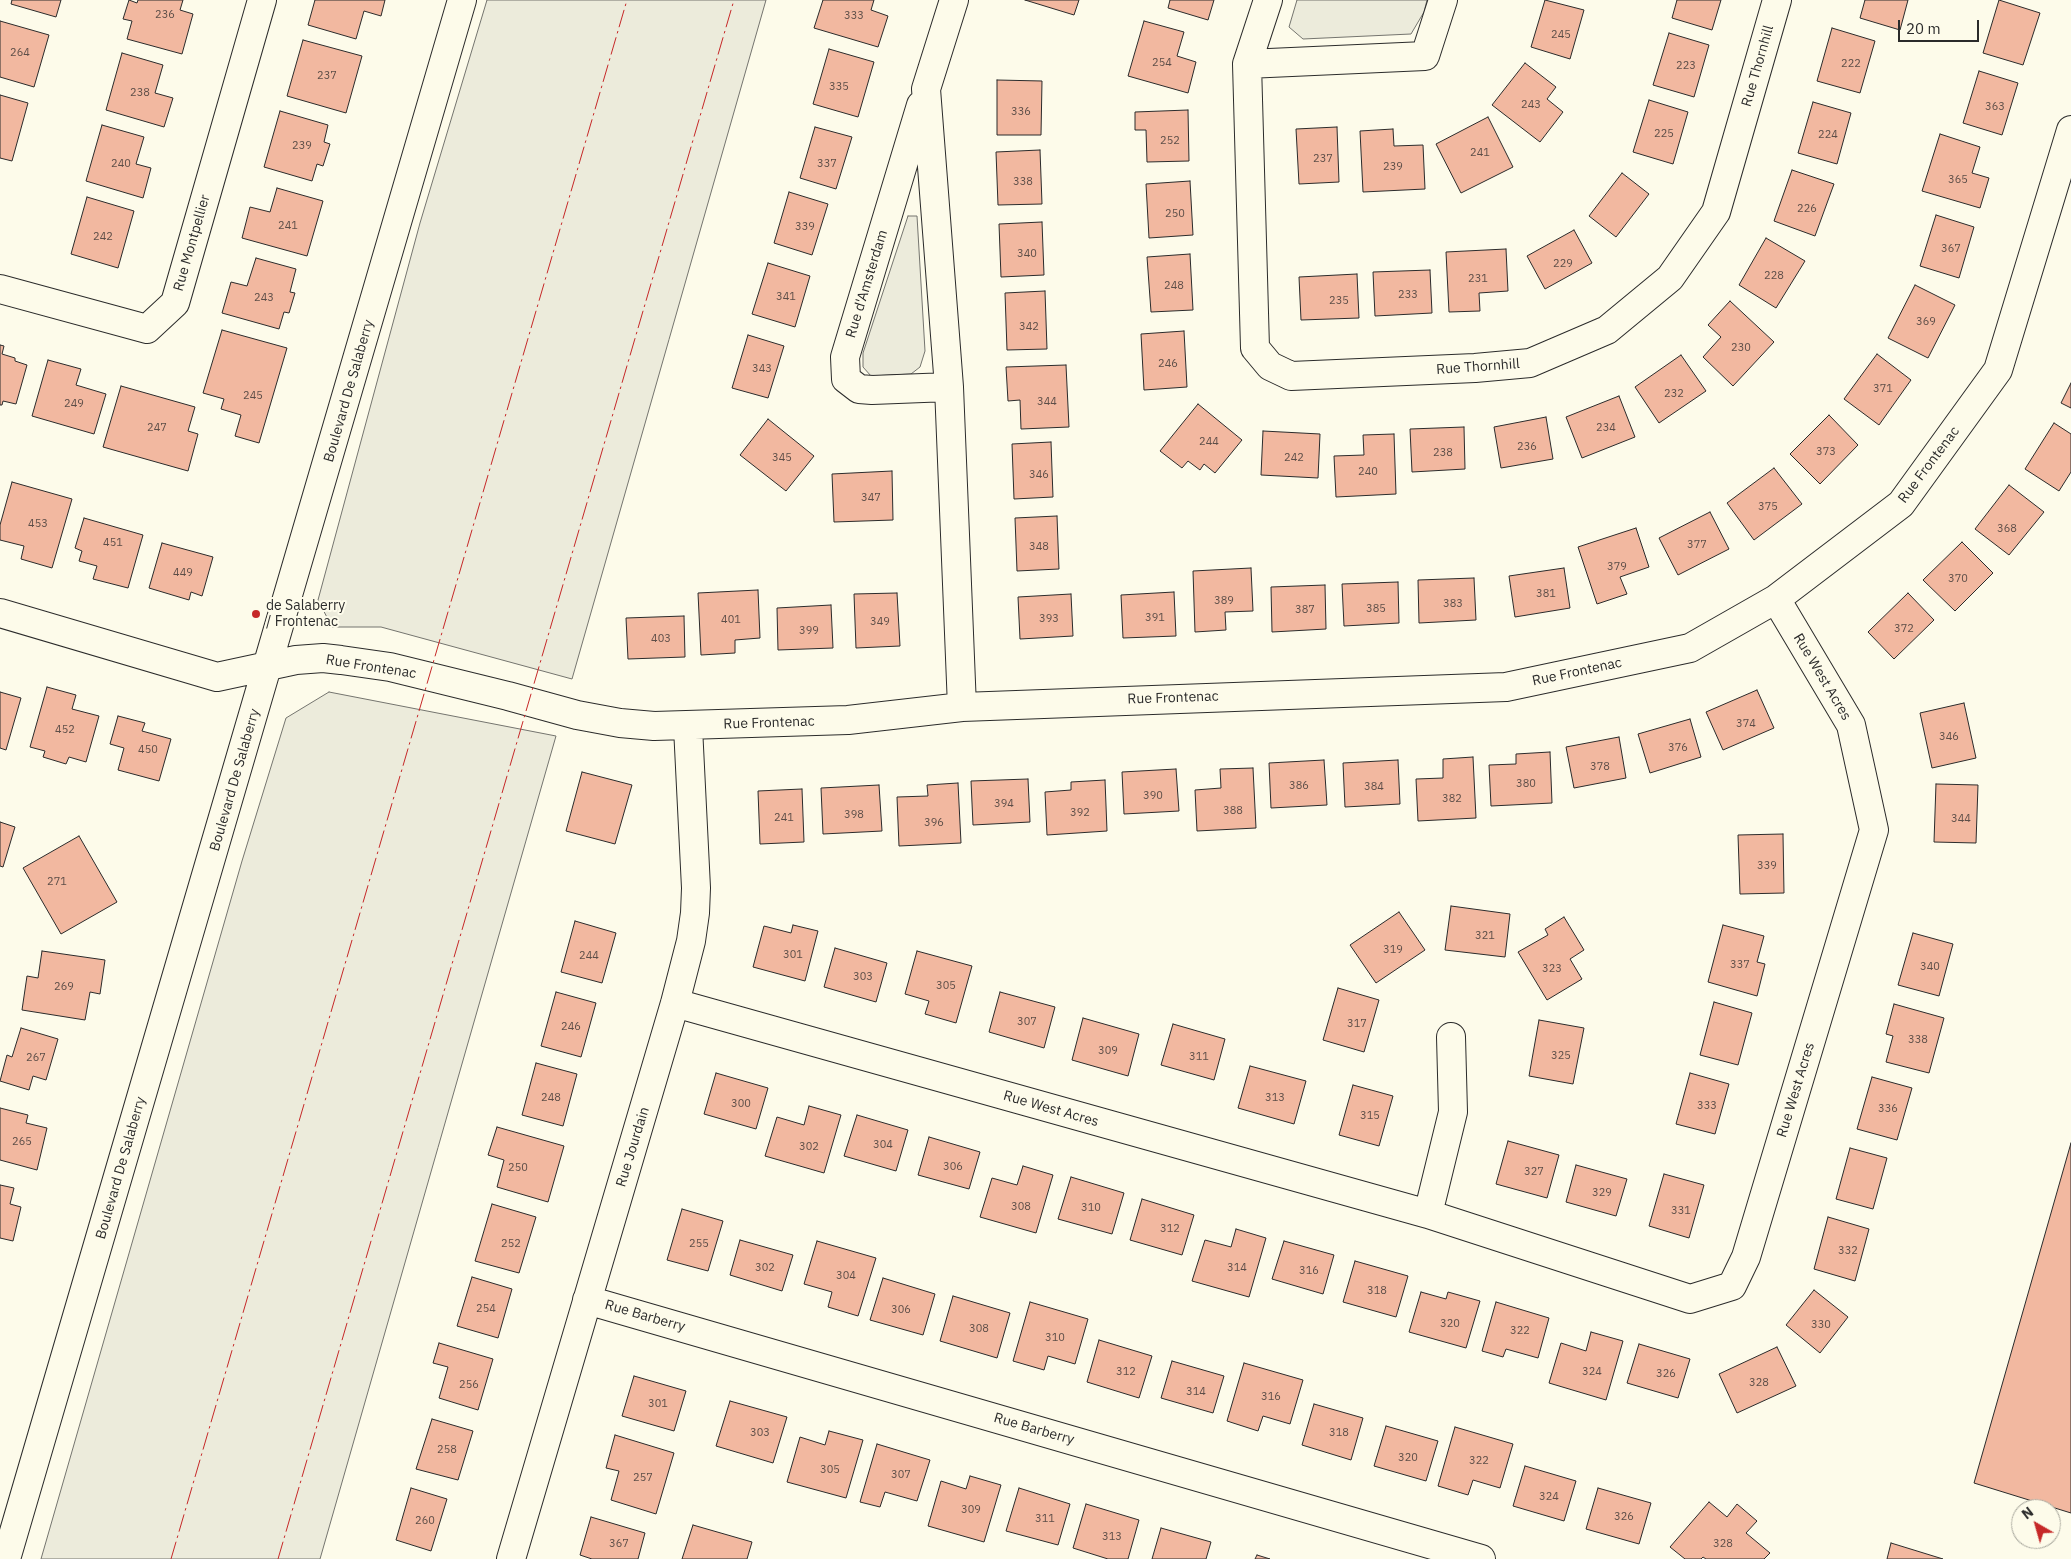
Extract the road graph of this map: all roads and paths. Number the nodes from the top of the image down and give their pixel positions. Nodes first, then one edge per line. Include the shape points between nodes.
1 (262, 0) edge
2 (462, 0) edge
3 (954, 0) edge
4 (1268, 0) edge
5 (1443, 0) edge
6 (1777, 0) edge
7 (1247, 64) junction
8 (926, 89) junction
9 (2071, 130) edge
10 (0, 289) edge
11 (948, 387) junction
12 (1776, 599) junction
13 (0, 614) edge
14 (267, 666) junction
15 (962, 707) junction
16 (688, 727) junction
17 (676, 1003) junction
18 (1451, 1037) dead end
19 (1428, 1214) junction
20 (587, 1300) junction
21 (6, 1559) edge
22 (511, 1559) edge
23 (1481, 1559) edge

1 - 10 street, Rue Montpellier via 175,303 147,329
2 - 14 street, Boulevard De Salaberry
3 - 8 street, Rue d'Amsterdam
4 - 7 street, Rue Thornhill
5 - 7 street via 1425,56
6 - 7 street, Rue Thornhill via 1716,212 1670,278 1607,330 1530,363 1291,376 1270,366 1255,348
8 - 11 street, Rue d'Amsterdam
8 - 11 street, Rue d'Amsterdam via 845,357 846,378 859,389
9 - 12 street, Rue Frontenac via 1998,370 1901,504
11 - 15 street, Rue d'Amsterdam
12 - 15 street, Rue Frontenac via 1690,648 1506,686
12 - 19 street, Rue West Acres via 1851,725 1874,830 1746,1258 1732,1286 1690,1299
13 - 14 street, Rue Frontenac via 217,677
14 - 16 street, Rue Frontenac via 308,659 390,667 604,720
14 - 21 street, Boulevard De Salaberry
15 - 16 street, Rue Frontenac via 848,720
16 - 17 street, Rue Jourdain via 696,903 691,941
17 - 19 street, Rue West Acres
17 - 20 street, Rue Jourdain
18 - 19 street via 1452,1112
20 - 22 street, Rue Jourdain
20 - 23 street, Rue Barberry

